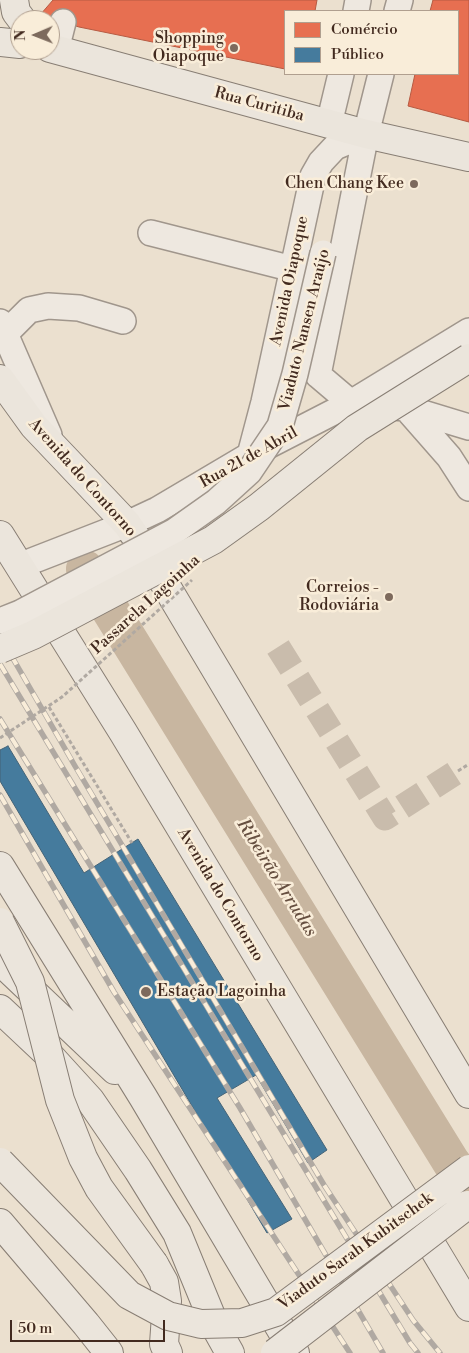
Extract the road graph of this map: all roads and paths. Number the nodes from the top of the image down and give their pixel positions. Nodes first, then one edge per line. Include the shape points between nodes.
1 (63, 22) dead end
2 (60, 30) edge
3 (60, 51) edge
4 (341, 75) edge
5 (381, 75) edge
6 (330, 124) junction
7 (366, 134) junction
8 (469, 157) edge
9 (151, 233) dead end
10 (293, 269) junction
11 (122, 321) dead end
12 (469, 331) edge
13 (2, 332) edge
14 (469, 358) edge
15 (318, 375) junction
16 (0, 379) edge
17 (264, 402) junction
18 (351, 403) junction
19 (406, 408) junction
20 (469, 427) edge
21 (54, 446) junction
22 (250, 455) junction
23 (469, 488) edge
24 (127, 524) junction
25 (0, 535) edge
26 (19, 566) junction
27 (194, 577) dead end
28 (0, 621) edge
29 (0, 649) edge
30 (49, 707) junction
31 (0, 738) edge
32 (469, 764) edge
33 (458, 771) tunnel mouth
34 (132, 844) dead end
35 (0, 866) edge
36 (0, 922) edge
37 (0, 961) edge
38 (0, 1009) edge
39 (469, 1094) edge
40 (143, 1097) junction
41 (0, 1162) edge
42 (469, 1169) edge
43 (468, 1205) edge
44 (0, 1223) edge
45 (371, 1242) junction
46 (442, 1263) junction
47 (469, 1278) edge
48 (469, 1307) edge
49 (109, 1353) edge
50 (168, 1353) edge
51 (230, 1353) edge
52 (275, 1353) edge
53 (295, 1353) edge

1 - 2 street
3 - 6 main road, Rua Curitiba
4 - 6 street
5 - 7 street
6 - 7 main road, Rua Curitiba
7 - 8 main road, Rua Curitiba
7 - 10 street, Avenida Oiapoque via 335,147 320,162 313,176
7 - 15 street
7 - 28 street, Viaduto Nansen Araújo, bridge via 324,253 280,426 249,472 216,502 175,530
9 - 10 street
10 - 17 street, Avenida Oiapoque
11 - 13 street via 79,308 48,306 29,310
12 - 18 street, Rua 21 de Abril
13 - 21 street
14 - 29 main road, bridge via 357,428 213,540 33,635
15 - 17 street via 303,390
15 - 18 street
16 - 21 main road, Avenida do Contorno via 34,426
17 - 22 street, Avenida Oiapoque
18 - 19 street
18 - 22 street, Rua 21 de Abril
19 - 20 street
19 - 23 street via 449,457
21 - 24 main road, Avenida do Contorno
22 - 24 street, Rua 21 de Abril
24 - 26 street, Rua 21 de Abril
24 - 39 main road, Avenida do Contorno
25 - 26 main road, Avenida do Contorno
26 - 46 main road, Avenida do Contorno
27 - 30 path, Passarela Lagoinha, bridge
30 - 31 path, Passarela Lagoinha, bridge
30 - 34 path
32 - 33 path
35 - 40 main road
36 - 50 main road, bridge via 30,982 60,1100 83,1158 99,1188 164,1282 167,1301 164,1344
37 - 40 main road
38 - 51 main road via 90,1100 138,1170 177,1233 216,1328
40 - 53 main road
41 - 45 main road, Viaduto Sarah Kubitschek, bridge via 129,1295 168,1316 201,1324 242,1323 276,1312
42 - 45 main road, Viaduto Sarah Kubitschek, bridge
43 - 45 main road, bridge
43 - 52 main road, Viaduto Sarah Kubitschek, bridge
44 - 49 main road
46 - 47 street
46 - 48 main road, Avenida do Contorno

